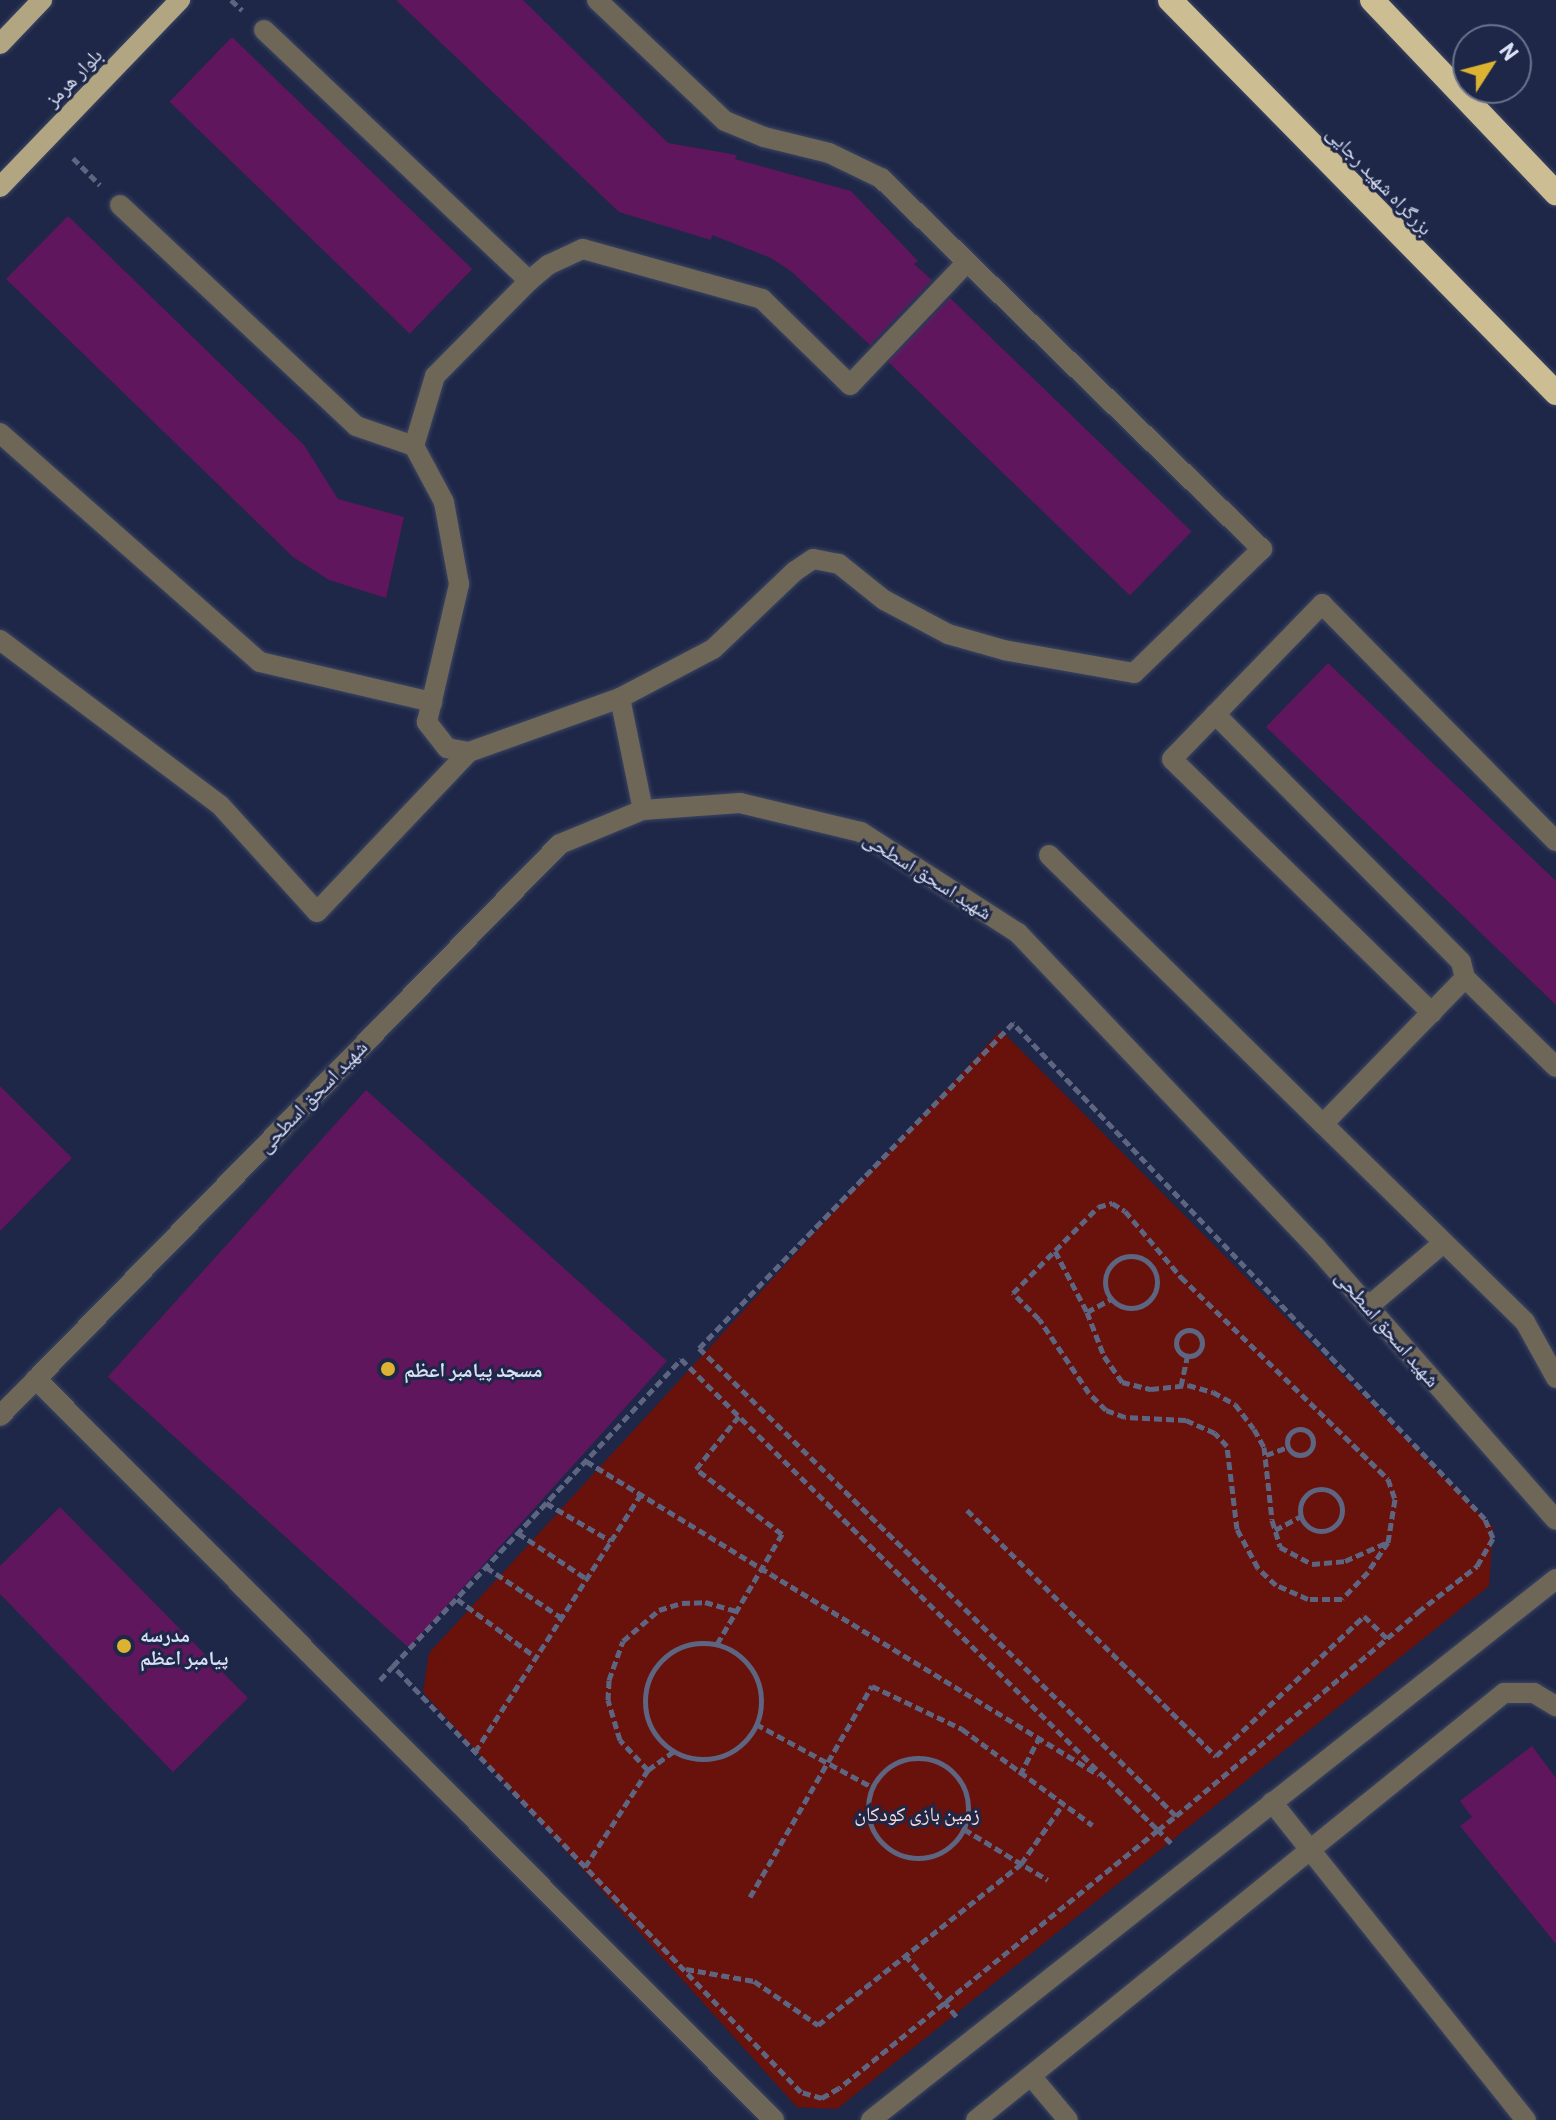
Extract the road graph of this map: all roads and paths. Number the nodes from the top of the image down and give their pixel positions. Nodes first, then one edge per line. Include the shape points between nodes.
1 (42, 0) edge
2 (180, 0) edge
3 (597, 0) edge
4 (1170, 0) edge
5 (1372, 0) edge
6 (264, 30) dead end
7 (0, 44) edge
8 (49, 135) junction
9 (0, 187) edge
10 (1556, 193) edge
11 (120, 205) joint
12 (967, 262) junction
13 (529, 281) junction
14 (1556, 393) edge
15 (0, 433) edge
16 (414, 446) junction
17 (0, 640) edge
18 (620, 698) junction
19 (432, 702) junction
20 (1215, 714) junction
21 (469, 752) junction
22 (643, 810) junction
23 (1556, 841) edge
24 (1049, 855) dead end
25 (1465, 978) junction
26 (1432, 1013) junction
27 (1556, 1067) edge
28 (1323, 1124) junction
29 (1442, 1244) junction
30 (1055, 1251) junction
31 (1111, 1299) junction
32 (1369, 1306) junction
33 (1087, 1312) junction
34 (1187, 1357) junction
35 (1556, 1378) edge
36 (36, 1379) junction
37 (1181, 1386) junction
38 (0, 1416) edge
39 (739, 1416) junction
40 (1288, 1447) junction
41 (1265, 1455) junction
42 (586, 1461) junction
43 (641, 1494) junction
44 (546, 1503) junction
45 (967, 1510) dead end
46 (1301, 1516) junction
47 (1556, 1520) edge
48 (1275, 1530) junction
49 (518, 1533) junction
50 (611, 1541) junction
51 (1388, 1542) junction
52 (486, 1567) junction
53 (762, 1568) junction
54 (587, 1579) junction
55 (1556, 1579) edge
56 (456, 1599) junction
57 (737, 1611) junction
58 (562, 1618) junction
59 (1387, 1638) junction
60 (717, 1644) junction
61 (537, 1658) junction
62 (1556, 1706) edge
63 (756, 1724) junction
64 (1039, 1738) junction
65 (674, 1751) junction
66 (475, 1752) junction
67 (829, 1762) junction
68 (648, 1770) junction
69 (1020, 1775) junction
70 (1106, 1780) junction
71 (872, 1787) junction
72 (1272, 1802) junction
73 (1063, 1804) junction
74 (1092, 1825) dead end
75 (964, 1829) junction
76 (1312, 1852) junction
77 (1021, 1864) junction
78 (585, 1867) junction
79 (1048, 1880) dead end
80 (750, 1897) dead end
81 (905, 1955) junction
82 (683, 1969) junction
83 (944, 2003) junction
84 (974, 2036) junction
85 (1031, 2076) junction
86 (774, 2120) edge
87 (871, 2120) edge
88 (976, 2120) edge
89 (1068, 2120) edge
90 (1526, 2120) edge

1 - 7 main road
2 - 8 main road, بلوار هرمز
3 - 12 street via 725,121 829,153 881,178
4 - 14 highway, بزرگراه شهید رجایی
5 - 10 highway
6 - 13 street
8 - 9 main road, بلوار هرمز
8 - 11 path
11 - 16 street via 356,426
12 - 13 street via 850,385 762,299 583,249 548,265
12 - 18 street via 1262,549 1134,673 1004,650 948,634 884,600 839,564 813,559 713,649
13 - 16 street via 435,376
15 - 19 street via 260,662
16 - 19 street via 444,502 459,584
17 - 21 street via 220,805 317,912
18 - 21 street
18 - 22 street
19 - 21 street via 427,722 447,748
20 - 23 street via 1322,604
20 - 25 street via 1461,962
20 - 26 street via 1172,759
22 - 32 street, شهید اسحق اسطحی via 740,803 861,832 1018,933
22 - 36 street, شهید اسحق اسطحی via 560,844
24 - 28 street
25 - 26 street
25 - 27 street
26 - 28 street
28 - 29 street
29 - 32 street
29 - 35 street via 1525,1322
30 - 33 path
30 - 51 path via 1098,1207 1112,1203 1125,1211 1181,1277 1388,1479 1395,1499
30 - 51 path via 1013,1293 1106,1410 1125,1417 1186,1420 1215,1433 1227,1446 1237,1529 1258,1568 1276,1585 1308,1599 1342,1599
31 - 31 path via 1120,1307 1144,1306 1157,1287 1151,1265 1130,1256 1110,1267 1106,1289
31 - 33 path
32 - 47 street, شهید اسحق اسطحی
33 - 37 path via 1104,1356 1122,1382 1151,1389
34 - 34 path via 1202,1344 1194,1330 1178,1334 1175,1343
34 - 37 path
36 - 38 street, شهید اسحق اسطحی
36 - 86 street
37 - 41 path via 1213,1392 1235,1404
39 - 42 path via 681,1359
39 - 53 path via 696,1469 782,1534
39 - 70 path
40 - 40 path via 1302,1456 1310,1452 1313,1437 1302,1429 1292,1430
40 - 41 path
41 - 48 path
42 - 43 path
42 - 44 path
43 - 50 path
43 - 53 path
44 - 49 path
44 - 50 path
45 - 59 path via 1216,1756 1364,1616
46 - 46 path via 1316,1531 1327,1531 1342,1515 1340,1503 1333,1493 1312,1491 1300,1506
46 - 48 path
48 - 51 path via 1280,1547 1312,1564 1345,1561
49 - 52 path
49 - 54 path
50 - 54 path
52 - 56 path
52 - 58 path
53 - 57 path
53 - 64 path
54 - 58 path
55 - 72 street
56 - 61 path
56 - 66 path via 393,1666
57 - 60 path
57 - 68 path via 705,1602 682,1603 659,1610 623,1641 611,1670 608,1700 620,1740
58 - 61 path
59 - 59 path via 1176,1816 699,1348 1013,1023 1485,1519 1493,1538 1477,1566
60 - 63 path via 750,1667 759,1685
60 - 65 path via 677,1648 649,1678 647,1719
61 - 66 path
62 - 76 street via 1534,1693 1504,1693
63 - 65 path via 730,1752 711,1759
63 - 67 path
64 - 69 path
64 - 70 path
65 - 68 path
66 - 78 path
67 - 69 path via 872,1686 962,1729
67 - 71 path
67 - 80 path
68 - 78 path
69 - 73 path
70 - 83 path via 1158,1830
71 - 75 path via 869,1821 890,1850 924,1858 954,1843
71 - 75 path via 895,1762 930,1758 959,1777 969,1811
72 - 76 street
72 - 84 street
73 - 74 path
73 - 77 path
75 - 77 path
76 - 85 street
76 - 90 street
77 - 79 path
77 - 81 path
78 - 82 path
81 - 82 path via 818,2025 754,1981
81 - 83 path
82 - 83 path via 801,2092 822,2098
83 - 84 path
84 - 87 street
85 - 88 street
85 - 89 street

